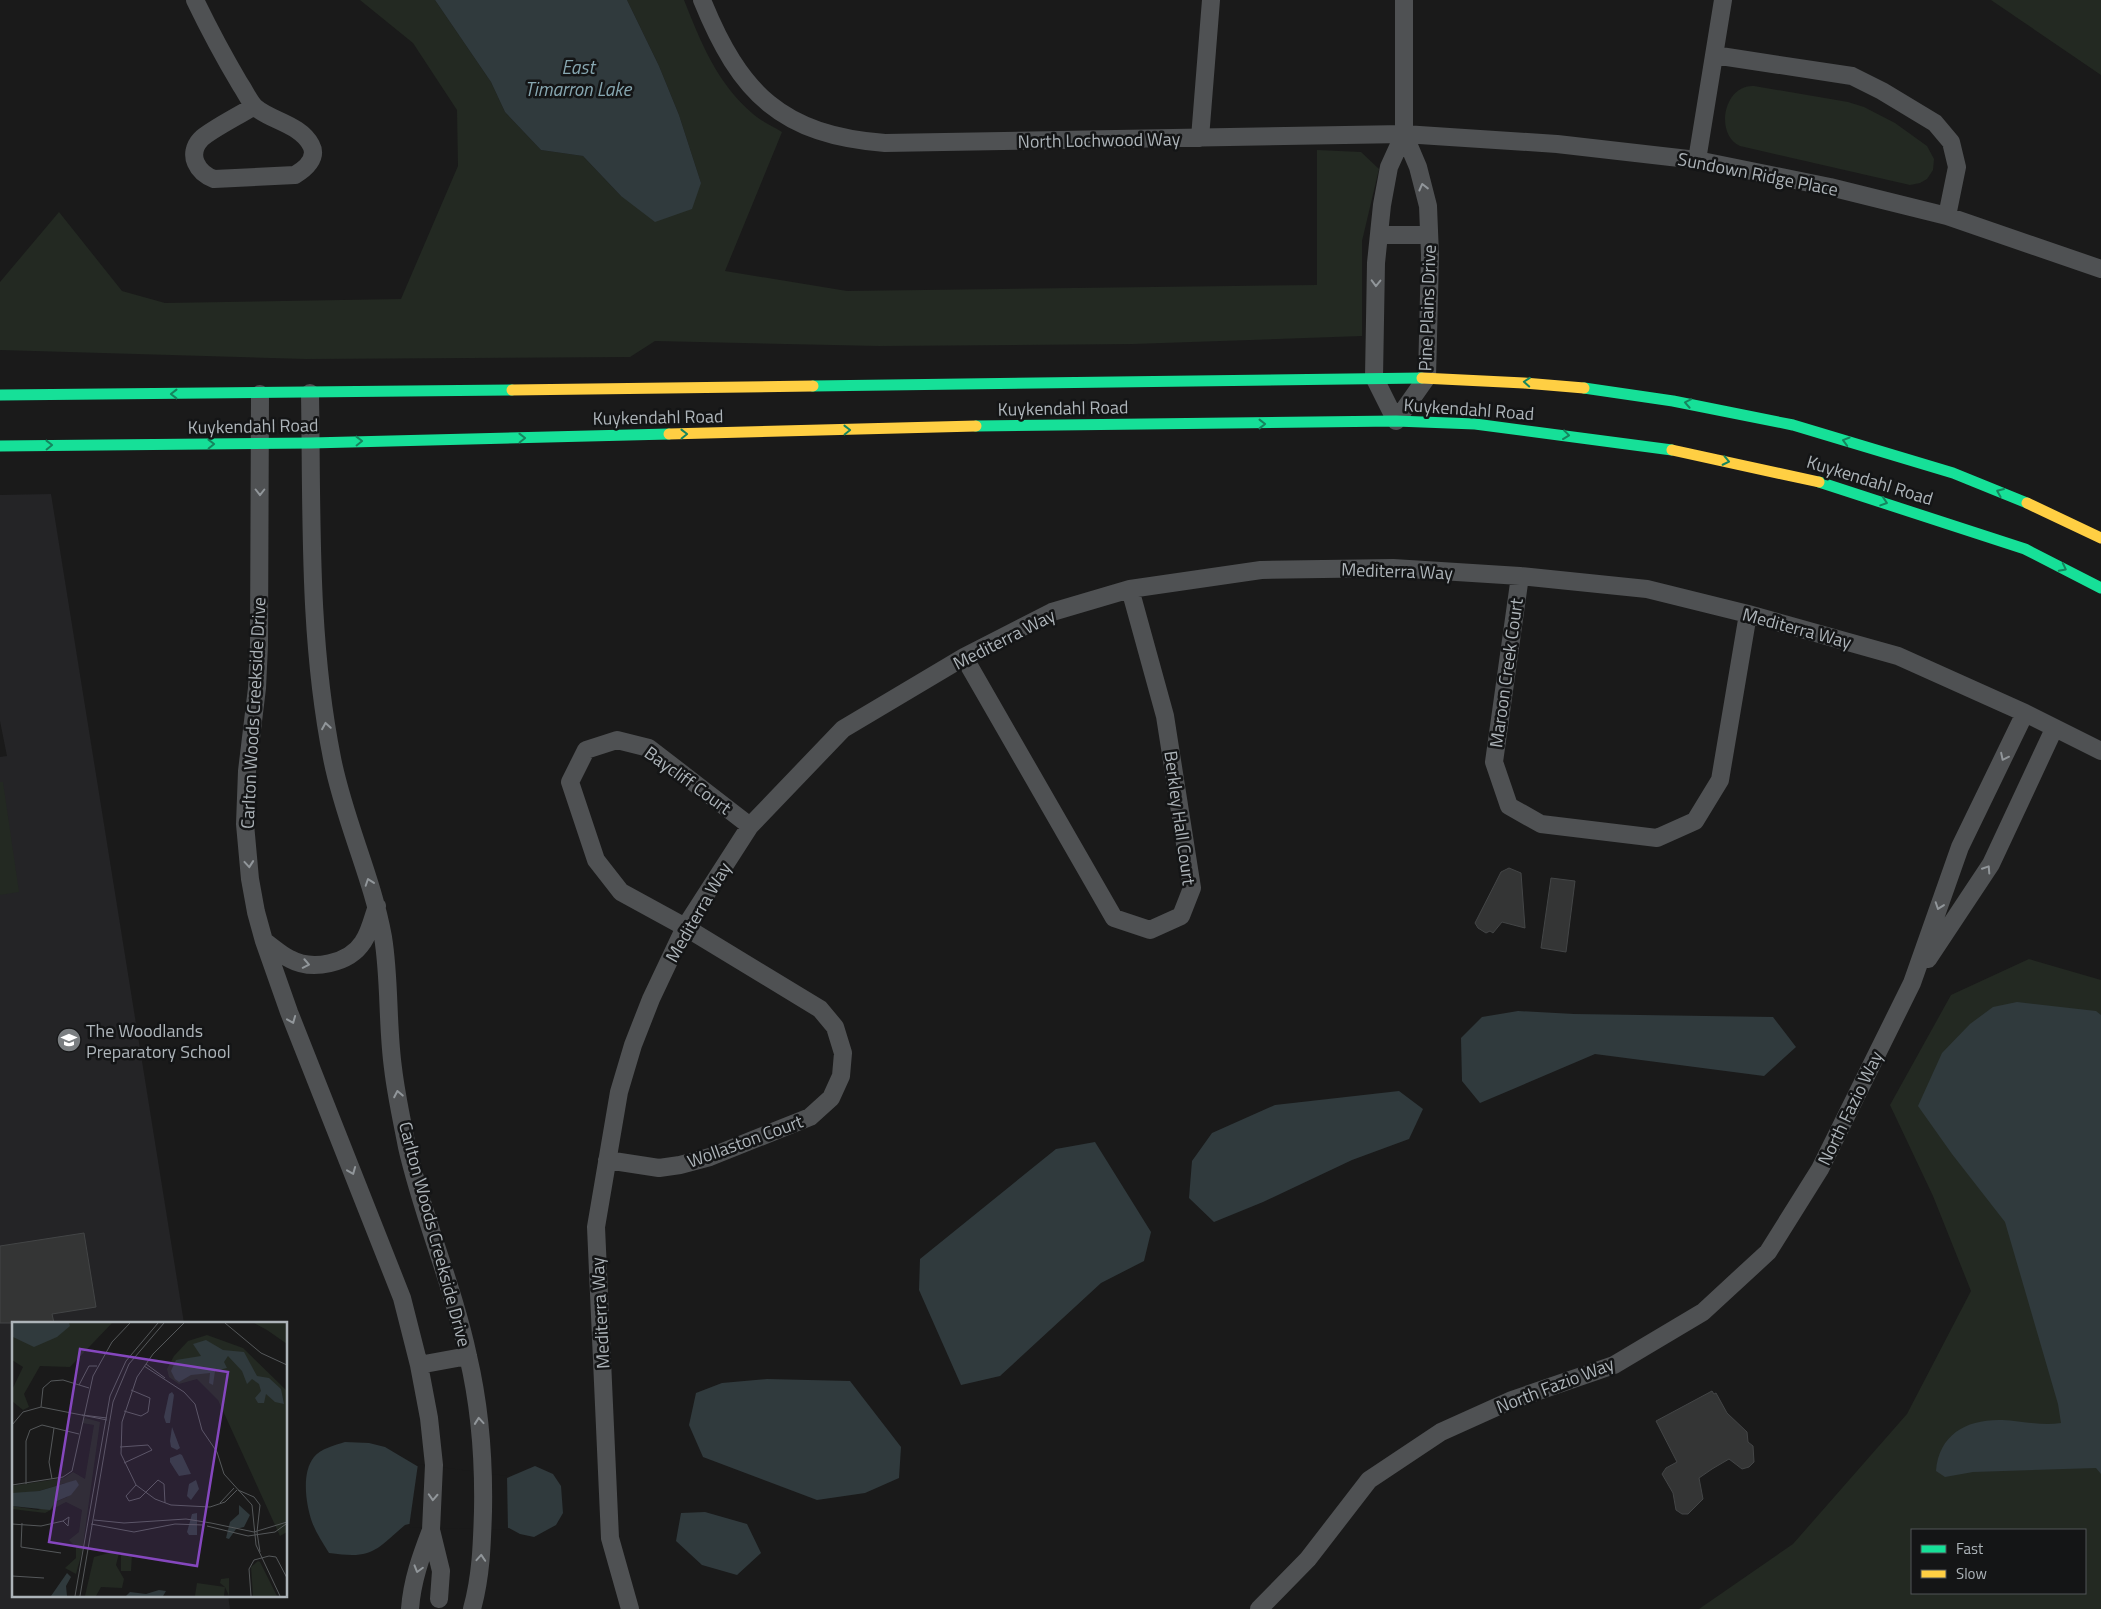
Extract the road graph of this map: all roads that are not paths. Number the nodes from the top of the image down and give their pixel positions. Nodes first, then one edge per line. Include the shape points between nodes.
1 (195, 0) edge
2 (702, 0) edge
3 (1211, 0) edge
4 (1404, 0) edge
5 (1723, 0) edge
6 (1714, 55) junction
7 (254, 106) junction
8 (1404, 134) junction
9 (1200, 138) junction
10 (1697, 160) junction
11 (1946, 216) junction
12 (1379, 235) junction
13 (1429, 235) junction
14 (2101, 270) edge
15 (1374, 377) junction
16 (1427, 377) junction
17 (310, 392) junction
18 (260, 394) junction
19 (0, 395) edge
20 (1396, 421) junction
21 (260, 443) junction
22 (311, 443) junction
23 (0, 446) edge
24 (2101, 538) edge
25 (1520, 576) junction
26 (2101, 588) edge
27 (1130, 589) junction
28 (1748, 614) junction
29 (964, 657) junction
30 (2025, 713) junction
31 (2054, 729) junction
32 (2101, 750) edge
33 (750, 826) junction
34 (377, 905) junction
35 (685, 927) junction
36 (264, 941) junction
37 (1912, 983) junction
38 (607, 1160) junction
39 (468, 1356) junction
40 (419, 1365) junction
41 (431, 1530) junction
42 (479, 1584) junction
43 (439, 1599) dead end
44 (410, 1609) edge
45 (472, 1609) edge
46 (484, 1609) edge
47 (630, 1609) edge
48 (1260, 1609) edge

1 - 7 street via 217,46
2 - 9 street, North Lochwood Way via 717,37 739,73 770,106 825,134 854,141 885,143
3 - 9 street
4 - 8 street, Pine Plains Drive
5 - 6 street
6 - 10 street
6 - 11 street via 1852,76 1935,123 1951,142 1957,167
7 - 7 street via 201,139 195,150 196,164 204,175 214,179 295,175 305,169 312,158 312,146 304,136
8 - 9 street, North Lochwood Way
8 - 10 street, Sundown Ridge Place via 1556,144
8 - 12 street, Pine Plains Drive via 1389,167
13 -> 8 street, Pine Plains Drive via 1428,206
10 - 11 street, Sundown Ridge Place via 1830,187
11 - 14 street, Sundown Ridge Place
12 - 13 street
12 -> 15 street, Pine Plains Drive
13 - 16 street, Pine Plains Drive
15 - 16 main road, Kuykendahl Road
15 - 17 main road, Kuykendahl Road
15 - 20 street, Pine Plains Drive
16 - 20 street, Pine Plains Drive
24 -> 16 main road, Kuykendahl Road via 1966,478 1773,420 1647,396 1532,382
17 - 18 main road, Kuykendahl Road
17 - 22 street, Carlton Woods Creekside Drive
18 -> 19 main road, Kuykendahl Road
18 - 21 street, Carlton Woods Creekside Drive
22 -> 20 main road, Kuykendahl Road via 1056,424
20 -> 26 main road, Kuykendahl Road via 1475,424 1590,438 1684,452 1774,471 1872,498 2025,549
21 - 22 main road, Kuykendahl Road
23 -> 21 main road, Kuykendahl Road
21 -> 36 street, Carlton Woods Creekside Drive via 259,645 245,824 250,879
34 -> 22 street, Carlton Woods Creekside Drive via 340,795 322,697 313,594
25 - 27 street, Mediterra Way via 1393,568 1261,570
25 - 28 street, Mediterra Way via 1648,589
25 - 28 street, Maroon Creek Court via 1494,762 1509,806 1541,824 1658,838 1695,821 1720,780
27 - 29 street, Mediterra Way via 1052,612
27 - 29 street, Berkley Hall Court via 1165,716 1192,888 1181,916 1150,930 1114,918
28 - 30 street, Mediterra Way via 1898,656
29 - 33 street, Mediterra Way via 844,730
30 - 31 street, Mediterra Way
30 -> 37 street, North Fazio Way via 1960,847
31 - 32 street, Mediterra Way
37 -> 31 street, North Fazio Way via 1991,864
33 - 35 street, Mediterra Way
33 - 35 street, Baycliff Court via 649,748 617,740 586,750 570,782 596,860 621,892
36 -> 34 street via 290,960 312,966 331,963 348,957 363,942
39 -> 34 street, Carlton Woods Creekside Drive via 408,1148 392,1067 386,955
35 - 38 street, Mediterra Way via 633,1045 619,1092
35 - 38 street, Wollaston Court via 820,1009 834,1028 843,1052 841,1076 831,1098 810,1117 710,1157 659,1168
36 -> 40 street, Carlton Woods Creekside Drive via 402,1298
37 - 48 street, North Fazio Way via 1820,1169 1768,1252 1704,1312 1614,1365 1512,1400 1441,1432 1369,1480 1308,1559
38 - 47 street, Mediterra Way via 596,1227 610,1538
39 - 40 street, Carlton Woods Creekside Drive
42 -> 39 street, Carlton Woods Creekside Drive via 483,1470
40 -> 41 street, Carlton Woods Creekside Drive via 434,1465
41 - 43 street, Carlton Woods Creekside Drive via 440,1571
41 -> 44 street, Carlton Woods Creekside Drive via 417,1568
42 - 45 street, Carlton Woods Creekside Drive
42 - 46 street, Carlton Woods Creekside Drive

